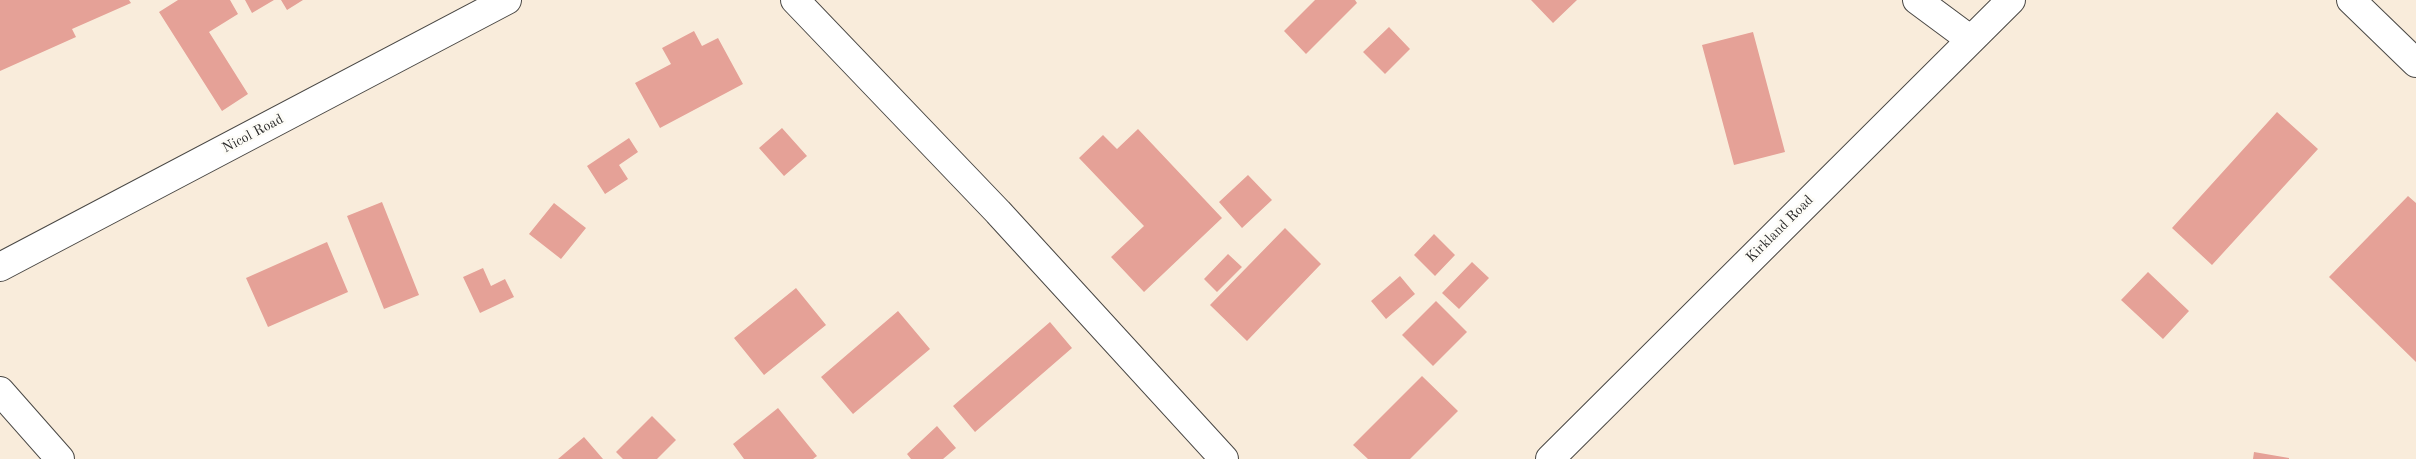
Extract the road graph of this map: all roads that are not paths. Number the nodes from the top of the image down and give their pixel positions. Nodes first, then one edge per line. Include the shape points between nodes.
1 (507, 0) edge
2 (795, 0) edge
3 (1917, 0) edge
4 (2011, 0) edge
5 (2351, 0) edge
6 (1971, 40) junction
7 (2416, 63) edge
8 (0, 268) edge
9 (0, 391) edge
10 (60, 459) edge
11 (1224, 459) edge
12 (1550, 459) edge

1 - 8 street, Nicol Road
2 - 11 street via 998,212
3 - 6 street
4 - 6 street, Kirkland Road
5 - 7 street
6 - 12 street, Kirkland Road
9 - 10 street

